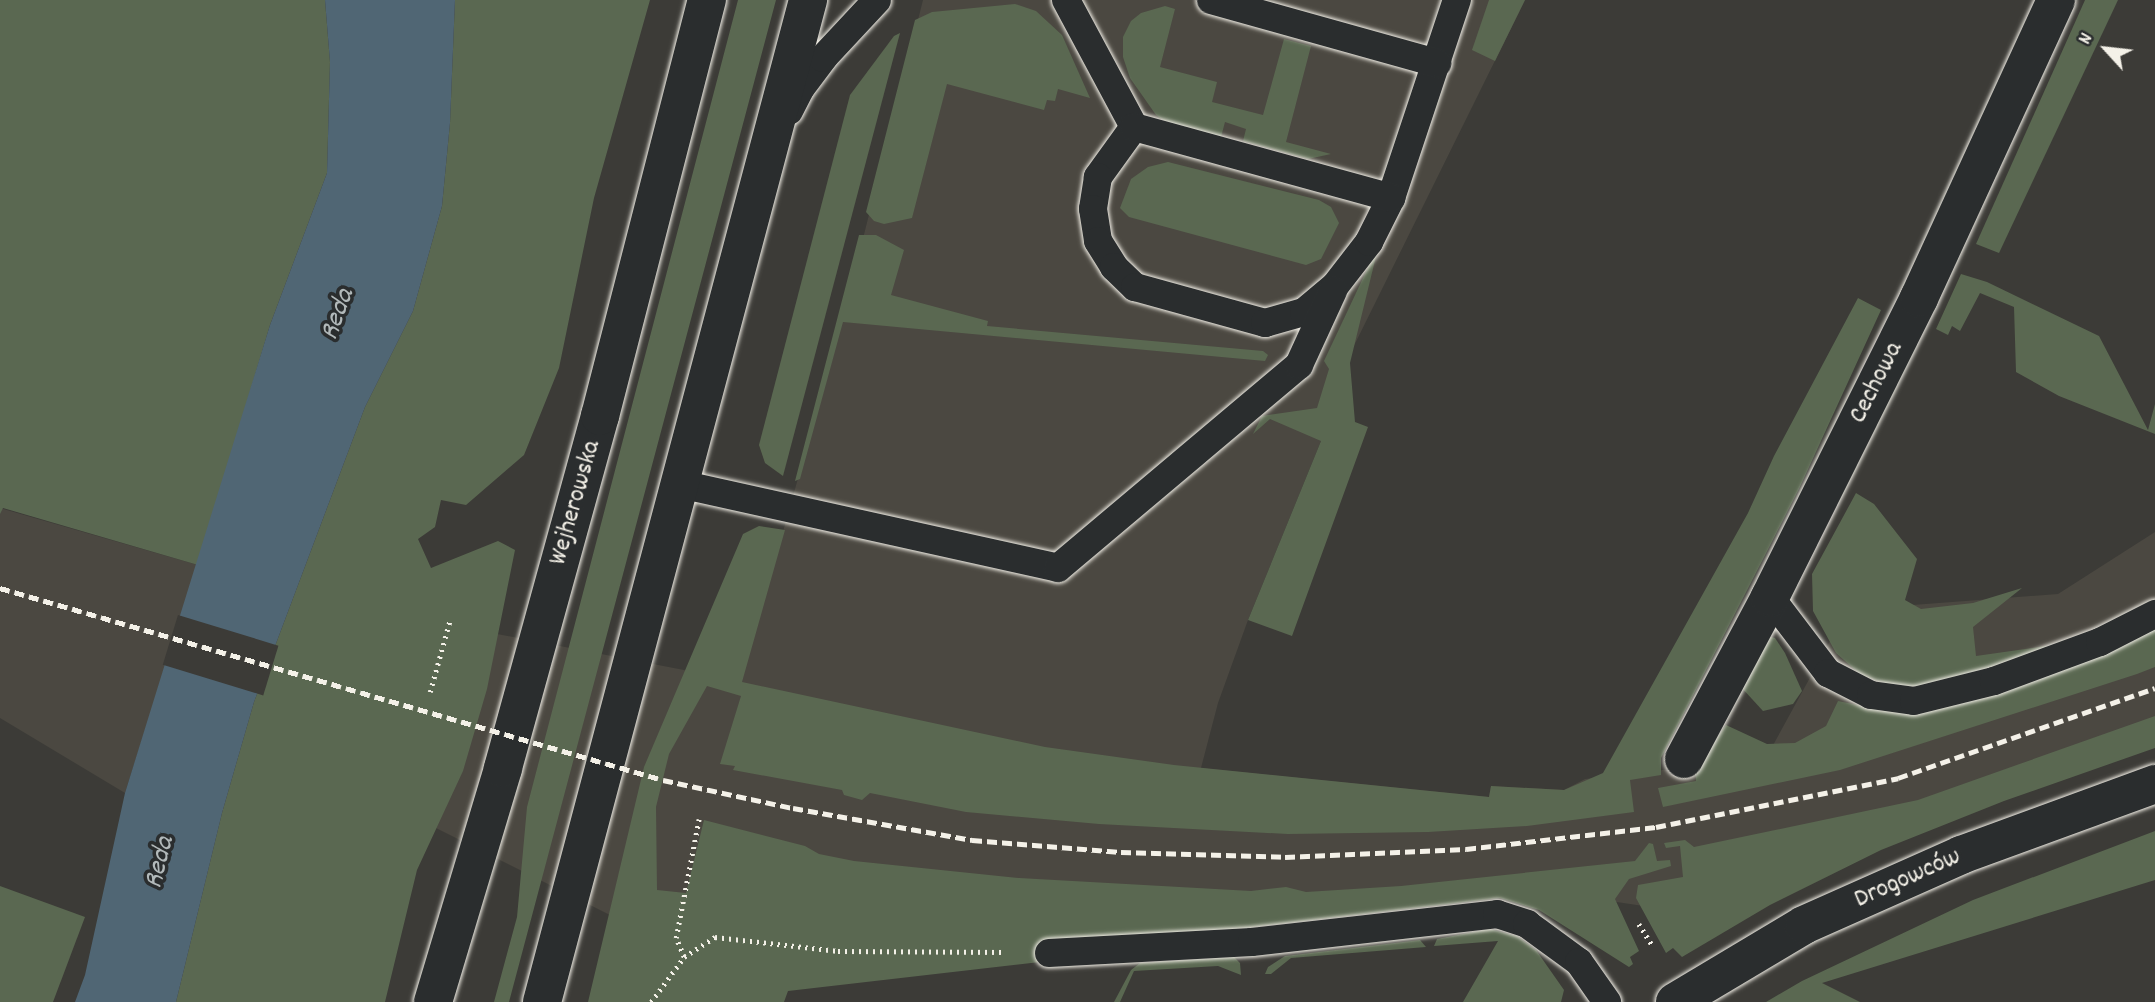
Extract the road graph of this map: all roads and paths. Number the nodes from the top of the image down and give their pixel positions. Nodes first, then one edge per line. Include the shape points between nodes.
1 (707, 0) edge
2 (808, 0) edge
3 (877, 0) edge
4 (1066, 0) edge
5 (1211, 0) edge
6 (1457, 0) edge
7 (2056, 0) edge
8 (1437, 63) junction
9 (1134, 127) junction
10 (768, 150) junction
11 (1391, 198) junction
12 (1335, 286) junction
13 (680, 484) junction
14 (1770, 597) junction
15 (2155, 614) edge
16 (450, 620) dead end
17 (430, 692) dead end
18 (1684, 759) dead end
19 (2155, 784) edge
20 (699, 819) dead end
21 (1639, 924) dead end
22 (1653, 946) dead end
23 (1049, 953) joint
24 (684, 957) junction
25 (433, 1002) edge
26 (542, 1002) edge
27 (651, 1002) edge
28 (1607, 1002) edge
29 (1675, 1002) edge

1 - 25 main road, Wejherowska via 600,416
2 - 10 main road
3 - 10 lane via 800,89
4 - 9 lane
5 - 8 lane
6 - 8 lane
7 - 14 main road, Cechowa via 1919,298
8 - 11 lane
9 - 11 lane
9 - 12 lane via 1098,177 1093,209 1098,241 1114,267 1135,287 1265,323 1304,312
10 - 13 main road
11 - 12 lane via 1369,242
12 - 13 lane via 1299,365 1058,568
13 - 26 main road
14 - 15 lane via 1828,673 1871,695 1914,701 1994,681 2100,642
14 - 18 main road, Cechowa
16 - 17 path
19 - 29 main road, Drogowców via 1961,855 1804,925
20 - 24 path via 676,938
21 - 22 path
23 - 24 path via 838,951 715,937
23 - 28 lane via 1252,942 1497,914 1527,924 1579,962
24 - 27 path

